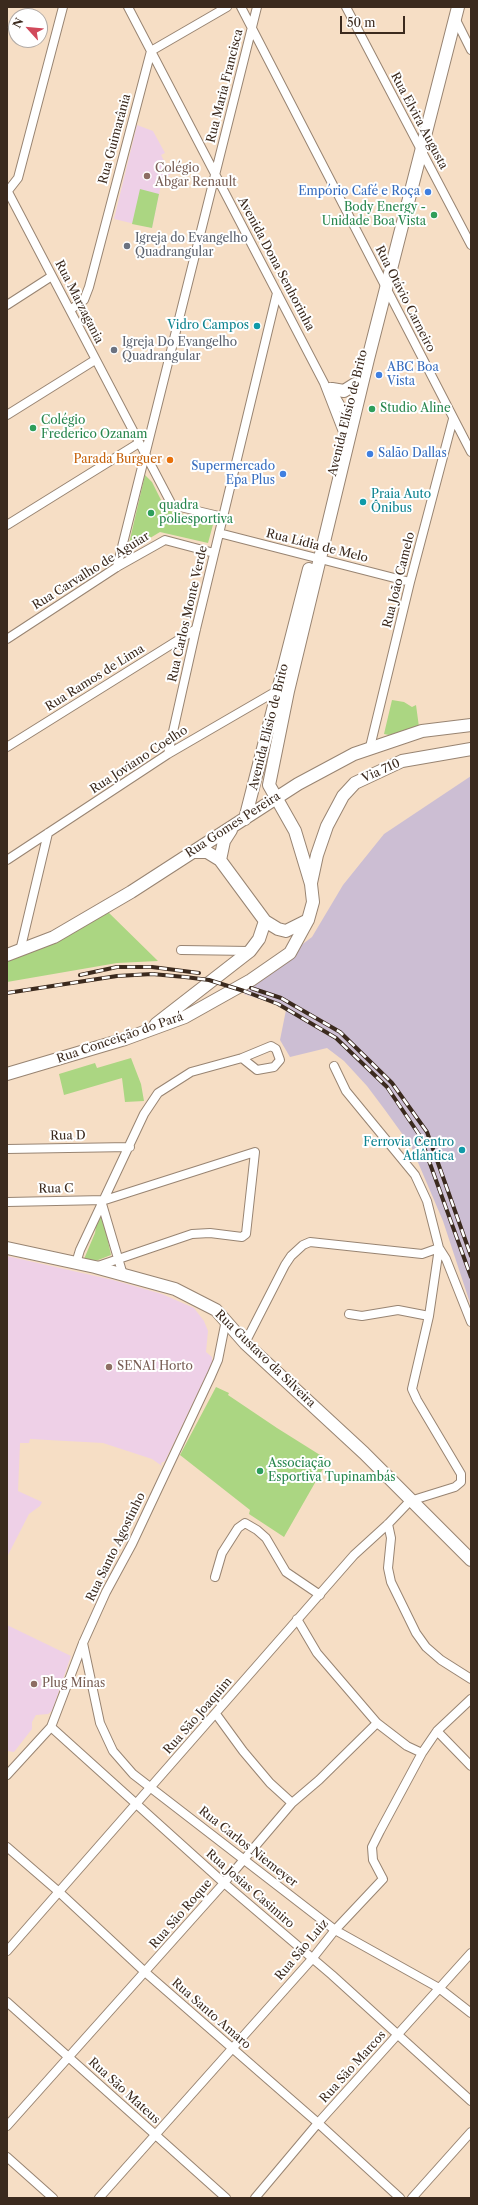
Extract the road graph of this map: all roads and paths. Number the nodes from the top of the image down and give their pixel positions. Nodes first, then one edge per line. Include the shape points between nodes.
1 (63, 7) edge
2 (128, 7) edge
3 (226, 7) edge
4 (241, 7) edge
5 (257, 7) edge
6 (346, 7) edge
7 (450, 7) edge
8 (457, 13) edge
9 (252, 28) junction
10 (471, 50) edge
11 (151, 51) junction
12 (419, 147) junction
13 (215, 174) junction
14 (7, 191) edge
15 (471, 246) edge
16 (52, 276) junction
17 (384, 284) junction
18 (277, 293) junction
19 (7, 305) edge
20 (70, 310) junction
21 (95, 360) junction
22 (355, 384) junction
23 (328, 386) junction
24 (7, 414) edge
25 (453, 419) junction
26 (347, 425) junction
27 (139, 443) junction
28 (471, 452) edge
29 (144, 453) junction
30 (223, 518) junction
31 (7, 525) edge
32 (219, 533) junction
33 (214, 553) junction
34 (316, 558) junction
35 (117, 566) junction
36 (410, 582) junction
37 (196, 629) junction
38 (7, 639) edge
39 (284, 690) junction
40 (471, 725) edge
41 (7, 747) edge
42 (370, 747) junction
43 (471, 749) edge
44 (168, 754) junction
45 (276, 798) junction
46 (245, 819) junction
47 (233, 827) junction
48 (48, 833) junction
49 (192, 852) junction
50 (7, 860) edge
51 (220, 860) junction
52 (311, 884) junction
53 (308, 920) junction
54 (265, 921) junction
55 (181, 950) dead end
56 (20, 951) junction
57 (250, 951) junction
58 (7, 955) edge
59 (150, 1030) junction
60 (242, 1058) dead end
61 (334, 1066) dead end
62 (7, 1074) edge
63 (130, 1147) junction
64 (7, 1149) edge
65 (7, 1202) edge
66 (104, 1202) junction
67 (7, 1248) edge
68 (439, 1248) junction
69 (118, 1258) junction
70 (76, 1263) junction
71 (95, 1267) junction
72 (123, 1275) junction
73 (349, 1314) dead end
74 (429, 1316) junction
75 (226, 1320) junction
76 (471, 1322) edge
77 (245, 1343) junction
78 (410, 1501) junction
79 (388, 1524) junction
80 (471, 1560) edge
81 (216, 1577) dead end
82 (320, 1595) junction
83 (297, 1620) junction
84 (83, 1643) junction
85 (471, 1679) edge
86 (471, 1699) edge
87 (216, 1714) junction
88 (377, 1723) junction
89 (50, 1726) junction
90 (437, 1732) junction
91 (422, 1753) junction
92 (468, 1760) edge
93 (471, 1766) edge
94 (7, 1775) edge
95 (152, 1788) junction
96 (292, 1803) junction
97 (137, 1804) junction
98 (7, 1847) edge
99 (244, 1859) junction
100 (224, 1883) junction
101 (59, 1892) junction
102 (335, 1930) junction
103 (7, 1951) edge
104 (471, 1953) edge
105 (312, 1959) junction
106 (145, 1972) junction
107 (439, 1988) junction
108 (7, 2002) edge
109 (471, 2012) edge
110 (398, 2035) junction
111 (233, 2049) junction
112 (68, 2058) junction
113 (471, 2101) edge
114 (318, 2123) junction
115 (7, 2126) edge
116 (471, 2132) edge
117 (156, 2135) junction
118 (7, 2157) edge
119 (53, 2198) edge
120 (99, 2198) edge
121 (226, 2198) edge
122 (255, 2198) edge
123 (400, 2198) edge
124 (412, 2198) edge

1 - 14 street via 18,178
2 - 11 street, Avenida Dona Senhorinha
3 - 11 street
4 - 9 street, Rua Otávio Carneiro
5 - 9 street, Rua Maria Francisca
6 - 12 street, Rua Elvira Augusta
7 - 12 main road, Avenida Elísio de Brito
8 - 10 street
8 - 12 main road, Avenida Elísio de Brito
9 - 13 street, Rua Maria Francisca
9 - 17 street, Rua Otávio Carneiro
11 - 13 street, Avenida Dona Senhorinha
11 - 20 street, Rua Guimarânia via 89,287 84,300
12 - 15 street, Rua Elvira Augusta
12 - 17 main road, Avenida Elísio de Brito
13 - 18 street, Avenida Dona Senhorinha
13 - 29 street, Rua Maria Francisca
14 - 16 street, Rua Marzagania
16 - 19 street
16 - 20 street, Rua Marzagania
17 - 22 main road, Avenida Elísio de Brito
17 - 25 street, Rua Otávio Carneiro
17 - 26 main road, Avenida Elísio de Brito
18 - 23 street, Avenida Dona Senhorinha
18 - 30 street, Rua Carlos Monte Verde
20 - 21 street, Rua Marzagania
21 - 24 street
21 - 27 street, Rua Marzagania
22 - 23 main road via 344,391
22 - 26 main road, Avenida Elísio de Brito
23 - 26 street, Avenida Dona Senhorinha
23 - 26 street, Avenida Dona Senhorinha
25 - 28 street, Rua Otávio Carneiro
25 - 36 street, Rua João Camelo
26 - 34 main road, Avenida Elísio de Brito
27 - 29 street, Rua Marzagania
27 - 31 street
29 - 30 street, Rua Marzagania via 172,505
29 - 35 street, Rua Maria Francisca
30 - 32 street, Rua Carlos Monte Verde
32 - 33 street, Rua Carlos Monte Verde
32 - 34 street, Rua Lídia de Melo
33 - 35 street, Rua Carvalho de Aguiar via 165,540
33 - 37 street, Rua Carlos Monte Verde
34 - 36 street, Rua Lídia de Melo
34 - 39 main road, Avenida Elísio de Brito
35 - 38 street, Rua Carvalho de Aguiar
36 - 42 street, Rua João Camelo
37 - 41 street, Rua Ramos de Lima
37 - 44 street, Rua Carlos Monte Verde
39 - 44 street, Rua Joviano Coelho
39 - 45 main road, Avenida Elísio de Brito via 269,785
39 - 46 main road, Avenida Elísio de Brito
40 - 42 main road, Rua Gomes Pereira via 422,731
42 - 45 main road, Rua Gomes Pereira
43 - 52 main road, Via 710 via 402,761 355,783 343,796 327,826
44 - 48 street, Rua Joviano Coelho
45 - 46 main road, Rua Gomes Pereira
45 - 52 main road, Avenida Elísio de Brito via 295,831
46 - 47 main road, Rua Gomes Pereira
47 - 49 main road, Rua Gomes Pereira
47 - 51 main road via 224,841
48 - 50 street, Rua Joviano Coelho
48 - 56 street
49 - 51 main road via 207,852
49 - 56 main road, Rua Gomes Pereira via 131,892 54,937
51 - 54 main road
52 - 53 main road via 313,902
53 - 54 main road via 286,931
53 - 59 main road, Rua Conceição do Pará via 290,952 251,980 185,1017
54 - 57 main road via 259,939
55 - 57 street
56 - 58 main road, Rua Gomes Pereira
57 - 59 main road
59 - 62 main road, Rua Conceição do Pará
60 - 63 street via 191,1072 158,1093 144,1114
61 - 68 street via 346,1091 415,1175 427,1202
63 - 64 street, Rua D
63 - 66 street
65 - 66 street, Rua C
66 - 69 street
66 - 69 street, Rua C via 255,1152 246,1234 242,1237 210,1233 192,1234
66 - 70 street
67 - 70 main road, Rua Gustavo da Silveira
68 - 74 street
68 - 76 street via 446,1259
68 - 77 street via 422,1254 310,1242 303,1245 285,1265
69 - 71 street
69 - 72 street
70 - 71 main road, Rua Gustavo da Silveira
71 - 72 main road, Rua Gustavo da Silveira
72 - 75 main road, Rua Gustavo da Silveira via 175,1289 216,1310
73 - 74 street via 362,1316 398,1310
74 - 78 street via 412,1388 462,1479 455,1487
75 - 77 main road, Rua Gustavo da Silveira
75 - 84 street, Rua Santo Agostinho via 218,1360 211,1376
77 - 78 main road, Rua Gustavo da Silveira via 364,1453
78 - 79 street, Rua São Joaquim
78 - 80 main road, Rua Gustavo da Silveira via 435,1522
79 - 82 street, Rua São Joaquim via 354,1555
79 - 85 street via 391,1538 388,1556 390,1575 416,1633 426,1647 441,1660
81 - 82 street via 222,1553 238,1528 245,1523 266,1538 286,1572
82 - 83 street, Rua São Joaquim
83 - 87 street, Rua São Joaquim
83 - 88 street via 317,1653
84 - 89 street, Rua Santo Agostinho
84 - 95 street, Rua Carlos Niemeyer via 100,1723 113,1751 133,1774
86 - 90 street, Rua São Luiz
87 - 95 street, Rua São Joaquim
87 - 96 street via 270,1783
88 - 91 street via 407,1746
88 - 96 street, Rua São Roque
89 - 94 street, Rua Santo Agostinho
89 - 97 street, Rua Josias Casimiro
90 - 91 street, Rua São Luiz
90 - 92 street
91 - 102 street, Rua São Luiz via 372,1847 373,1860 383,1879
92 - 93 street
95 - 97 street, Rua São Joaquim
95 - 99 street, Rua Carlos Niemeyer
96 - 99 street, Rua São Roque
97 - 100 street, Rua Josias Casimiro
97 - 101 street, Rua São Joaquim
98 - 101 street, Rua Santo Amaro
99 - 100 street, Rua São Roque
99 - 102 street, Rua Carlos Niemeyer
100 - 105 street, Rua Josias Casimiro
100 - 106 street, Rua São Roque
101 - 103 street, Rua São Joaquim
101 - 106 street, Rua Santo Amaro
102 - 105 street, Rua São Luiz
102 - 107 street, Rua Carlos Niemeyer
104 - 107 street, Rua São Marcos
105 - 110 street, Rua Josias Casimiro
105 - 111 street, Rua São Luiz
106 - 111 street, Rua Santo Amaro
106 - 112 street, Rua São Roque
107 - 109 street, Rua Carlos Niemeyer
107 - 110 street, Rua São Marcos
108 - 112 street, Rua São Mateus
110 - 113 street, Rua Josias Casimiro
110 - 114 street, Rua São Marcos
111 - 114 street, Rua Santo Amaro
111 - 117 street, Rua São Luiz
112 - 115 street, Rua São Roque
112 - 117 street, Rua São Mateus
114 - 122 street, Rua São Marcos
114 - 123 street, Rua Santo Amaro
116 - 124 street
117 - 120 street, Rua São Luiz
117 - 121 street, Rua São Mateus
118 - 119 street

